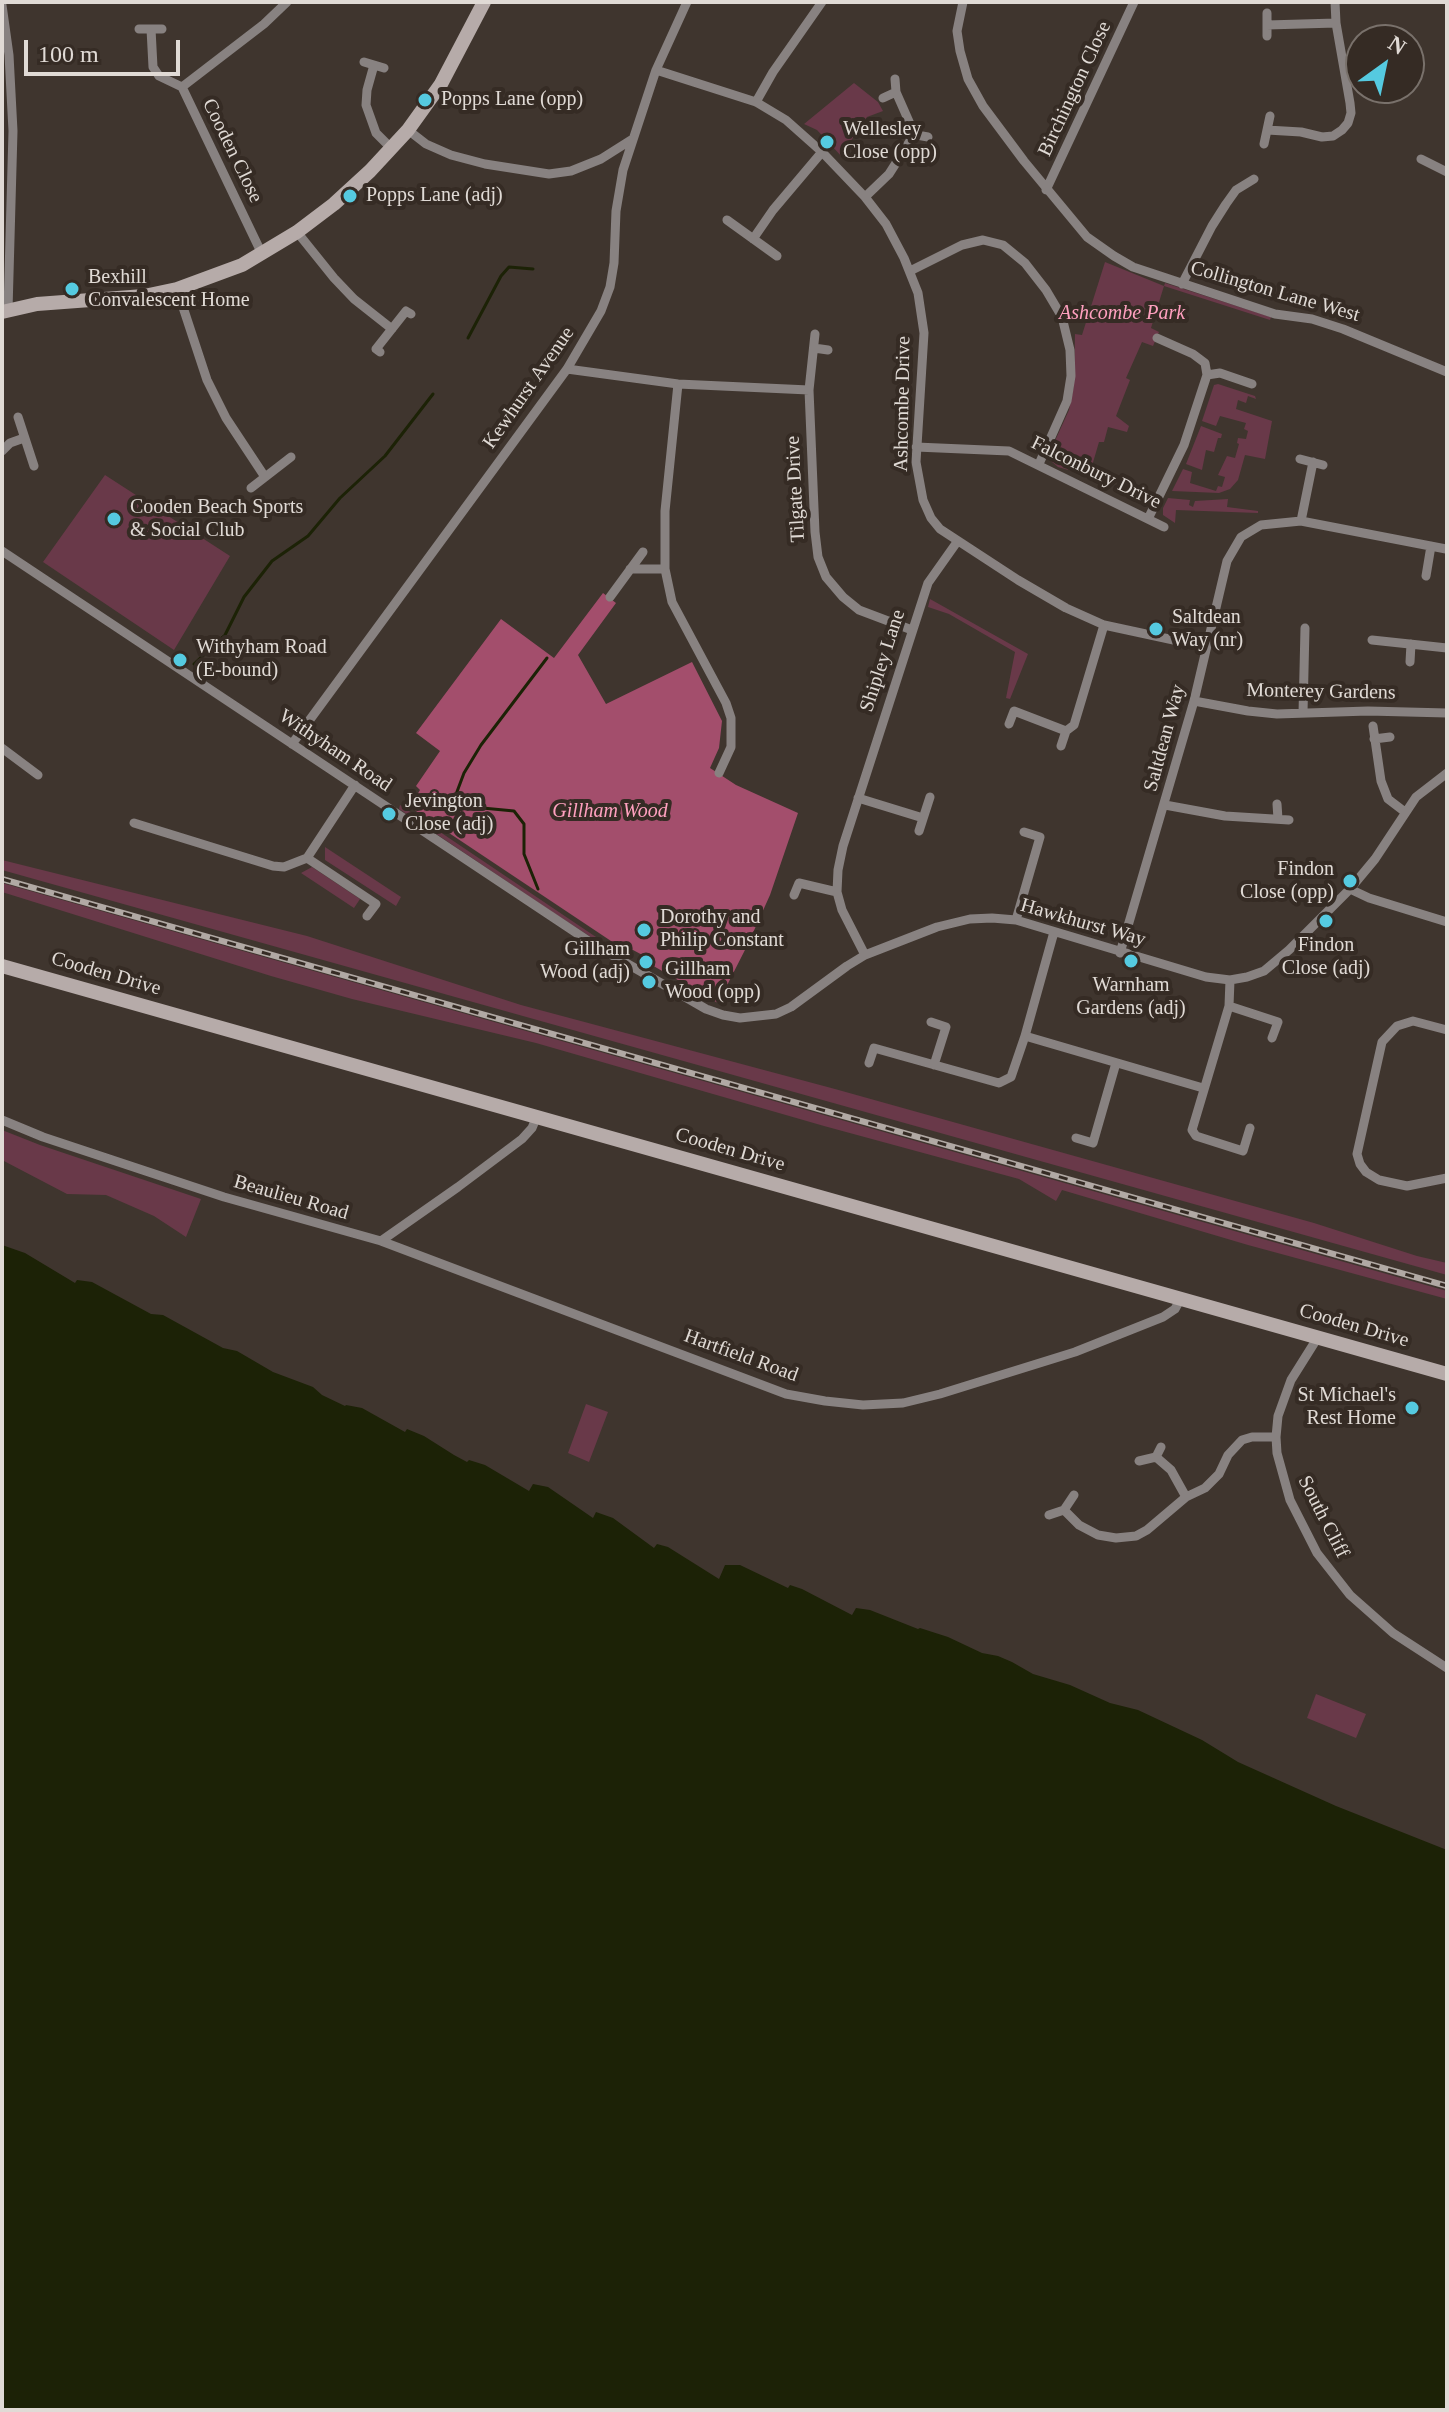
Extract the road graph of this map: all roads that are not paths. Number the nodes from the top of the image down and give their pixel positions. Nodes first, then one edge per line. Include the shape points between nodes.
1 (287, 2) edge
2 (484, 2) edge
3 (687, 2) edge
4 (822, 2) edge
5 (963, 2) edge
6 (1134, 2) edge
7 (1335, 2) edge
8 (2, 5) edge
9 (1267, 13) dead end
10 (1336, 23) junction
11 (1267, 25) junction
12 (139, 29) dead end
13 (151, 29) junction
14 (162, 29) dead end
15 (1267, 36) dead end
16 (6, 57) edge
17 (364, 62) dead end
18 (656, 70) junction
19 (895, 79) dead end
20 (182, 87) junction
21 (896, 92) junction
22 (883, 98) dead end
23 (756, 102) junction
24 (1270, 116) dead end
25 (408, 130) junction
26 (1267, 130) junction
27 (911, 134) junction
28 (928, 137) dead end
29 (632, 139) junction
30 (1264, 144) dead end
31 (391, 148) junction
32 (822, 152) junction
33 (1421, 159) dead end
34 (1447, 172) edge
35 (1254, 179) dead end
36 (1046, 190) junction
37 (865, 197) junction
38 (727, 220) dead end
39 (297, 232) junction
40 (753, 239) junction
41 (262, 254) junction
42 (777, 256) dead end
43 (910, 271) junction
44 (1182, 284) junction
45 (177, 289) junction
46 (5, 311) edge
47 (411, 314) dead end
48 (392, 329) junction
49 (815, 334) dead end
50 (1157, 338) dead end
51 (814, 348) junction
52 (828, 350) dead end
53 (380, 352) dead end
54 (567, 369) junction
55 (1447, 372) edge
56 (1207, 375) junction
57 (678, 384) junction
58 (1252, 384) dead end
59 (809, 390) junction
60 (18, 417) dead end
61 (24, 438) junction
62 (916, 447) junction
63 (2, 451) edge
64 (291, 457) dead end
65 (1300, 459) dead end
66 (1039, 464) junction
67 (34, 466) dead end
68 (265, 477) junction
69 (251, 488) dead end
70 (1148, 519) junction
71 (1301, 521) junction
72 (1164, 527) dead end
73 (957, 542) junction
74 (1431, 546) junction
75 (1446, 549) edge
76 (2, 551) edge
77 (643, 552) dead end
78 (630, 569) junction
79 (665, 569) junction
80 (1426, 576) dead end
81 (610, 597) dead end
82 (1104, 625) junction
83 (1305, 628) dead end
84 (912, 630) junction
85 (1305, 639) junction
86 (1372, 640) dead end
87 (1317, 641) dead end
88 (1411, 644) junction
89 (1206, 647) junction
90 (1447, 648) edge
91 (1410, 662) dead end
92 (1194, 701) junction
93 (1303, 713) junction
94 (1447, 713) edge
95 (1009, 724) dead end
96 (1373, 726) dead end
97 (1066, 731) junction
98 (1390, 737) dead end
99 (1374, 739) junction
100 (292, 744) junction
101 (1061, 746) dead end
102 (2, 748) edge
103 (719, 773) dead end
104 (1447, 773) edge
105 (38, 775) dead end
106 (355, 785) junction
107 (930, 797) dead end
108 (858, 798) junction
109 (1277, 804) dead end
110 (1165, 805) junction
111 (1405, 812) junction
112 (923, 818) junction
113 (1278, 819) junction
114 (1289, 820) dead end
115 (134, 823) dead end
116 (919, 831) dead end
117 (1024, 832) dead end
118 (307, 858) junction
119 (1350, 889) junction
120 (837, 892) junction
121 (794, 895) dead end
122 (367, 916) dead end
123 (1016, 920) junction
124 (1447, 922) edge
125 (1054, 932) junction
126 (1120, 953) junction
127 (865, 955) junction
128 (2, 966) edge
129 (651, 977) joint
130 (1230, 980) junction
131 (1229, 1006) junction
132 (931, 1022) dead end
133 (1447, 1030) edge
134 (1025, 1036) junction
135 (1272, 1038) dead end
136 (869, 1063) dead end
137 (1116, 1063) junction
138 (934, 1065) junction
139 (1203, 1088) junction
140 (537, 1116) junction
141 (2, 1120) edge
142 (1250, 1128) dead end
143 (1076, 1138) dead end
144 (1447, 1178) edge
145 (381, 1241) junction
146 (1181, 1298) junction
147 (1318, 1337) junction
148 (1447, 1374) edge
149 (1276, 1437) junction
150 (1139, 1461) dead end
151 (1074, 1495) dead end
152 (1186, 1497) junction
153 (1064, 1510) junction
154 (1049, 1515) dead end
155 (1447, 1668) edge

1 - 20 street
2 - 25 main road via 441,84
3 - 18 street, Kewhurst Avenue
4 - 23 street
5 - 36 street, Collington Lane West via 957,31 968,79
6 - 36 street, Birchington Close
7 - 10 street
8 - 16 street
9 - 11 street
10 - 11 street
10 - 26 street via 1350,103 1348,123 1333,136 1322,137
11 - 15 street
12 - 13 street
13 - 14 street
13 - 20 street, Cooden Close via 153,67 159,76
16 - 46 street via 13,131
17 - 31 street via 379,67 366,105 376,133
18 - 23 street, Ashcombe Drive
18 - 29 street, Kewhurst Avenue
19 - 21 street
20 - 41 street, Cooden Close
21 - 22 street
21 - 27 street
23 - 32 street, Ashcombe Drive
24 - 26 street
25 - 29 street via 451,155 549,174 601,159
25 - 31 main road
26 - 30 street
27 - 28 street
27 - 37 street via 889,174
29 - 54 street, Kewhurst Avenue via 618,197 610,287
31 - 39 main road
32 - 37 street, Ashcombe Drive
32 - 40 street
33 - 34 street
35 - 44 street via 1241,180
36 - 44 street, Collington Lane West via 1087,237 1114,256
37 - 43 street, Ashcombe Drive
38 - 40 street
39 - 41 main road
39 - 48 street via 354,299
40 - 42 street
41 - 45 main road
43 - 62 street, Ashcombe Drive via 924,333
43 - 66 street via 983,240 1003,245 1046,290 1062,317 1071,376 1067,401
44 - 55 street, Collington Lane West via 1275,314 1316,320
45 - 46 main road
45 - 68 street via 207,380
47 - 48 street via 406,311
48 - 53 street via 376,349
49 - 51 street, Tilgate Drive
50 - 56 street via 1193,354 1205,363
51 - 52 street
51 - 59 street, Tilgate Drive
54 - 57 street
54 - 100 street, Kewhurst Avenue
56 - 58 street via 1220,373
56 - 70 street via 1184,445
57 - 59 street
57 - 79 street via 665,511
59 - 84 street, Tilgate Drive via 815,532 826,577 859,610
60 - 61 street
61 - 63 street
61 - 67 street
62 - 66 street, Falconbury Drive via 1009,451
62 - 73 street, Ashcombe Drive via 923,500 931,518
64 - 68 street
65 - 71 street via 1318,464
66 - 70 street, Falconbury Drive
68 - 69 street
70 - 72 street, Falconbury Drive
71 - 74 street, Saltdean Way
71 - 89 street, Saltdean Way via 1261,525 1241,537 1227,561
73 - 82 street, Ashcombe Drive
73 - 84 street, Shipley Lane via 928,583
74 - 75 street, Saltdean Way
74 - 80 street
76 - 100 street, Withyham Road
77 - 78 street
78 - 79 street
78 - 81 street
79 - 103 street via 672,602 731,718 731,747
82 - 89 street, Ashcombe Drive
82 - 97 street via 1074,725
83 - 85 street
84 - 108 street, Shipley Lane
85 - 87 street
85 - 93 street
86 - 88 street
88 - 90 street
88 - 91 street
89 - 92 street, Saltdean Way
92 - 93 street, Monterey Gardens via 1248,711
92 - 110 street, Saltdean Way
93 - 94 street, Monterey Gardens
95 - 97 street via 1014,711
96 - 99 street
97 - 101 street
98 - 99 street
99 - 111 street via 1384,790
100 - 106 street, Withyham Road
102 - 105 street
104 - 111 street, Hawkhurst Way
106 - 118 street
106 - 129 street, Withyham Road
107 - 112 street
108 - 112 street
108 - 120 street, Shipley Lane
109 - 113 street
110 - 113 street
110 - 126 street, Saltdean Way
111 - 119 street, Hawkhurst Way
112 - 116 street
113 - 114 street
115 - 118 street via 273,866
117 - 123 street via 1040,837
118 - 122 street via 376,904
119 - 124 street
119 - 130 street, Hawkhurst Way via 1264,971
120 - 121 street via 799,883
120 - 127 street, Shipley Lane
123 - 125 street, Hawkhurst Way
123 - 127 street, Hawkhurst Way via 970,919
125 - 126 street, Hawkhurst Way
125 - 134 street
126 - 130 street, Hawkhurst Way
127 - 129 street, Hawkhurst Way via 791,1007 759,1018 706,1009
128 - 140 main road, Cooden Drive
130 - 131 street
131 - 135 street via 1278,1022
131 - 139 street
132 - 138 street via 946,1027
133 - 144 street via 1413,1021 1397,1026 1382,1042 1357,1154 1366,1172 1379,1180 1407,1186
134 - 137 street
134 - 138 street via 1011,1077 999,1083
136 - 138 street via 874,1048
137 - 139 street
137 - 143 street via 1093,1143
139 - 142 street via 1192,1130 1196,1136 1243,1151
140 - 145 street via 522,1139
140 - 146 main road, Cooden Drive
141 - 145 street, Beaulieu Road via 224,1197
145 - 146 street, Hartfield Road via 786,1394 863,1405 928,1397 1075,1352 1163,1317
146 - 147 main road, Cooden Drive
147 - 148 main road, Cooden Drive
147 - 149 street, South Cliff via 1291,1380
149 - 152 street via 1242,1440 1219,1474
149 - 155 street, South Cliff via 1290,1500 1334,1577 1393,1633
150 - 152 street via 1158,1452
151 - 153 street
152 - 153 street via 1136,1536 1098,1535
153 - 154 street

